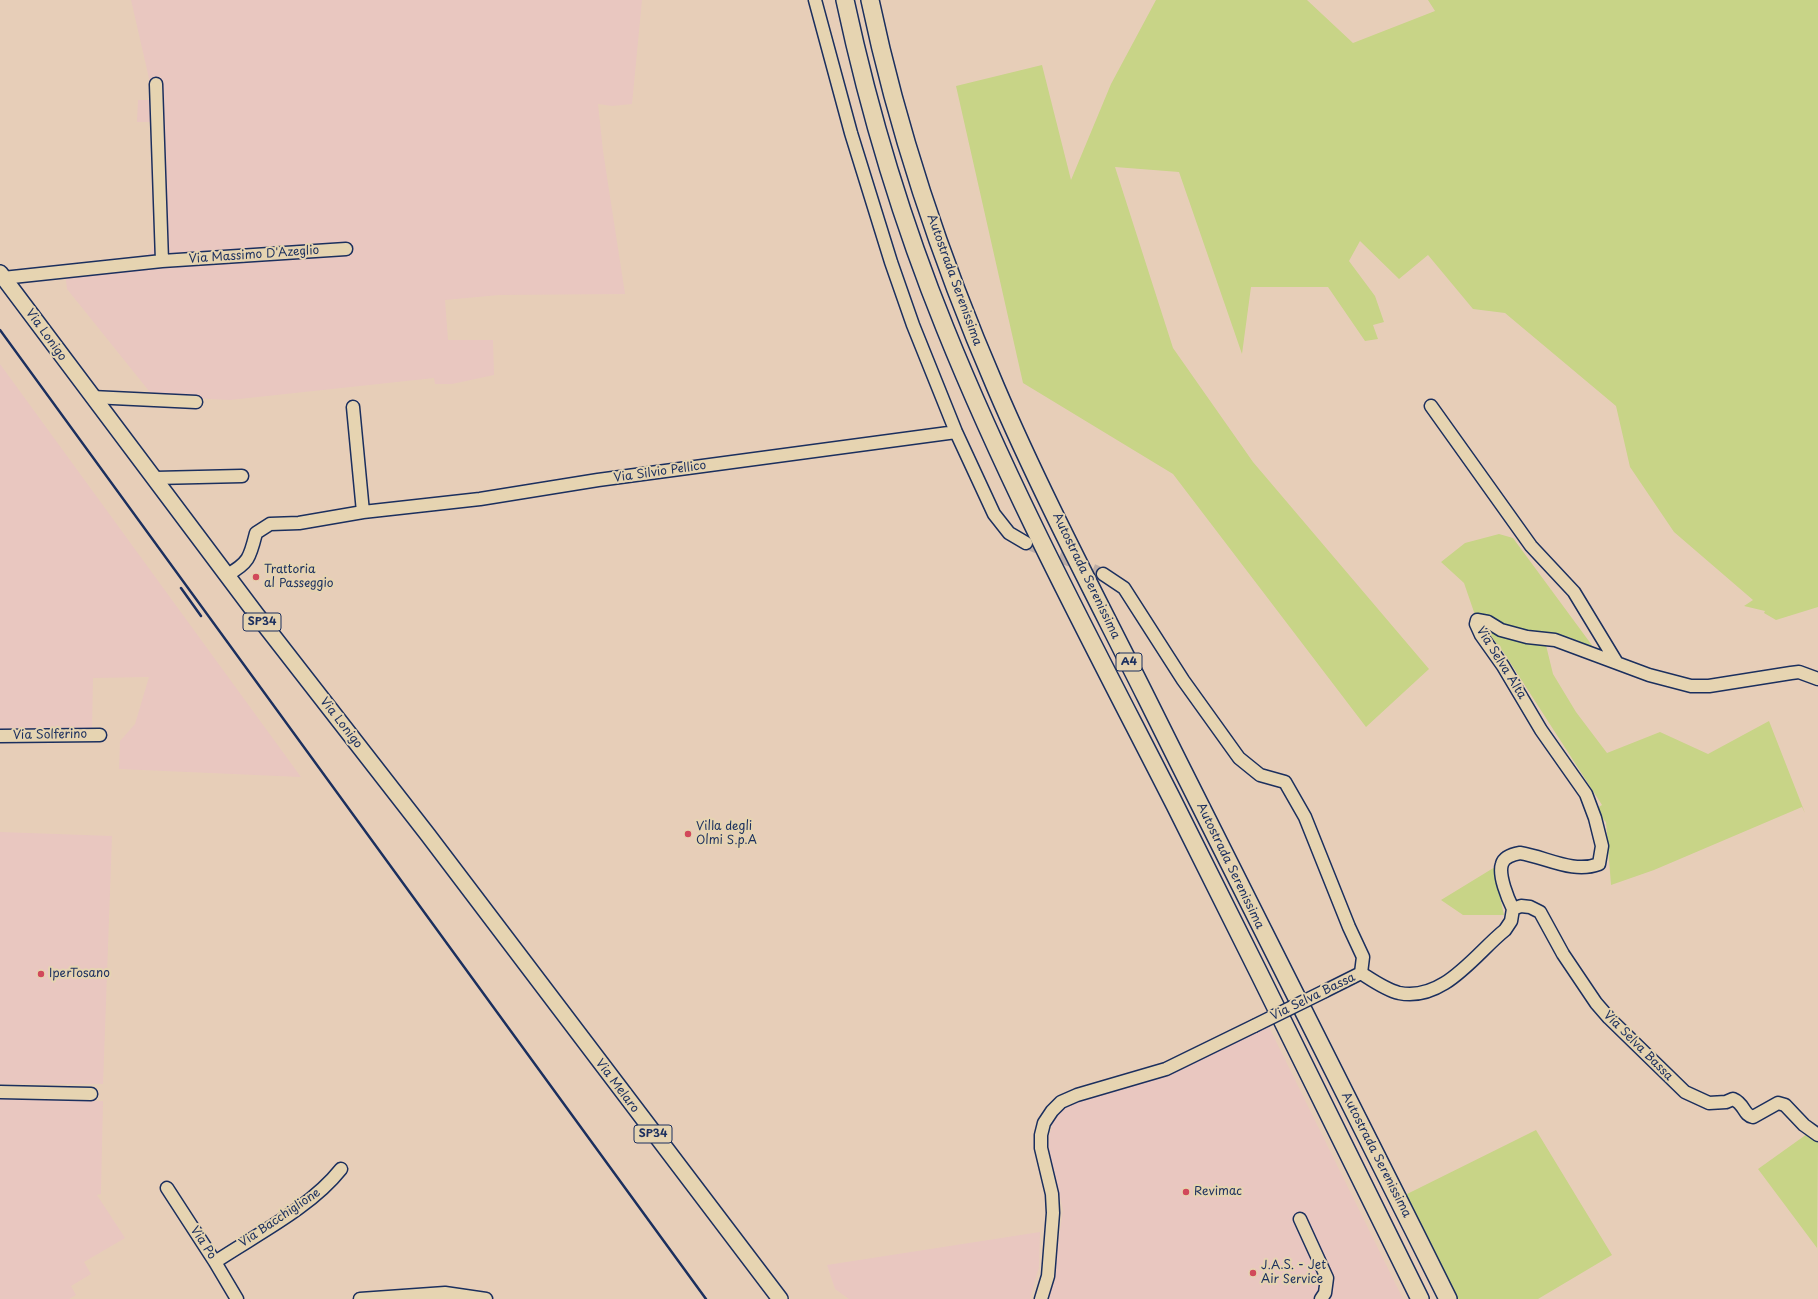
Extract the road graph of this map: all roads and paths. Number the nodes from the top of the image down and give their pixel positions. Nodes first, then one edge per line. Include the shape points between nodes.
1 (815, 0) edge
2 (845, 0) edge
3 (870, 0) edge
4 (156, 84) dead end
5 (346, 249) dead end
6 (162, 261) junction
7 (2, 276) edge
8 (92, 397) junction
9 (196, 402) dead end
10 (1431, 406) dead end
11 (353, 407) dead end
12 (956, 432) junction
13 (242, 476) dead end
14 (155, 478) junction
15 (363, 512) junction
16 (1026, 543) tunnel mouth
17 (1103, 574) tunnel mouth
18 (227, 575) junction
19 (1617, 663) junction
20 (1818, 679) edge
21 (100, 735) dead end
22 (0, 736) edge
23 (1513, 910) junction
24 (528, 968) joint
25 (1361, 973) junction
26 (0, 1092) edge
27 (91, 1094) dead end
28 (1818, 1136) edge
29 (340, 1169) dead end
30 (167, 1188) dead end
31 (1300, 1219) dead end
32 (215, 1262) junction
33 (466, 1297) edge
34 (237, 1299) edge
35 (360, 1299) edge
36 (486, 1299) edge
37 (780, 1299) edge
38 (1041, 1299) edge
39 (1321, 1299) edge
40 (1420, 1299) edge
41 (1448, 1299) edge

1 - 12 street via 851,133 891,262
2 - 40 highway, Autostrada Serenissima / A4 via 869,101 903,213 944,327 979,411 1065,590 1243,940
3 - 41 highway, Autostrada Serenissima / A4 via 913,164 947,266 999,395 1086,577
4 - 6 street
5 - 6 street, Via Massimo D'Azeglio
6 - 7 street, Via Massimo D'Azeglio
7 - 8 main road, Via Lonigo / SP34
8 - 9 street
8 - 14 main road, Via Lonigo / SP34
10 - 19 street via 1531,546 1574,592
11 - 15 street
12 - 15 street, Via Silvio Pellico via 606,479 480,499
12 - 16 street via 994,514 1010,532
13 - 14 street
14 - 18 main road, Via Lonigo / SP34
15 - 18 street, Via Silvio Pellico via 299,523 270,524 256,533 244,566
17 - 25 street via 1124,588 1183,680 1239,758 1260,775 1285,782 1305,817 1363,957
18 - 24 main road, Via Lonigo / SP34 via 428,834
19 - 20 street, Via Selva Alta via 1653,677 1691,686 1710,686 1799,672
19 - 23 street, Via Selva Alta via 1555,640 1527,637 1480,620 1476,622 1481,635 1503,666 1541,730 1586,794 1602,846 1599,864 1592,867 1575,867 1520,853 1513,854 1502,864 1502,875
21 - 22 street, Via Solferino
23 - 25 street, Via Selva Bassa via 1511,922 1505,930 1450,980 1428,992 1398,993
23 - 28 street, Via Selva Bassa via 1521,906 1540,912 1563,954 1596,1003 1685,1092 1709,1103 1733,1099 1740,1102 1753,1117 1771,1105 1785,1105
24 - 37 main road, Via Melaro / SP34
25 - 38 street, Via Selva Bassa, bridge via 1166,1069 1077,1095 1061,1102 1052,1110 1044,1123 1041,1135 1053,1213 1048,1276
26 - 27 street
29 - 32 street, Via Bacchiglione via 329,1184 313,1198
30 - 32 street, Via Po
31 - 39 street via 1328,1278
32 - 34 street, Via Po
33 - 35 street via 445,1293
33 - 36 street

